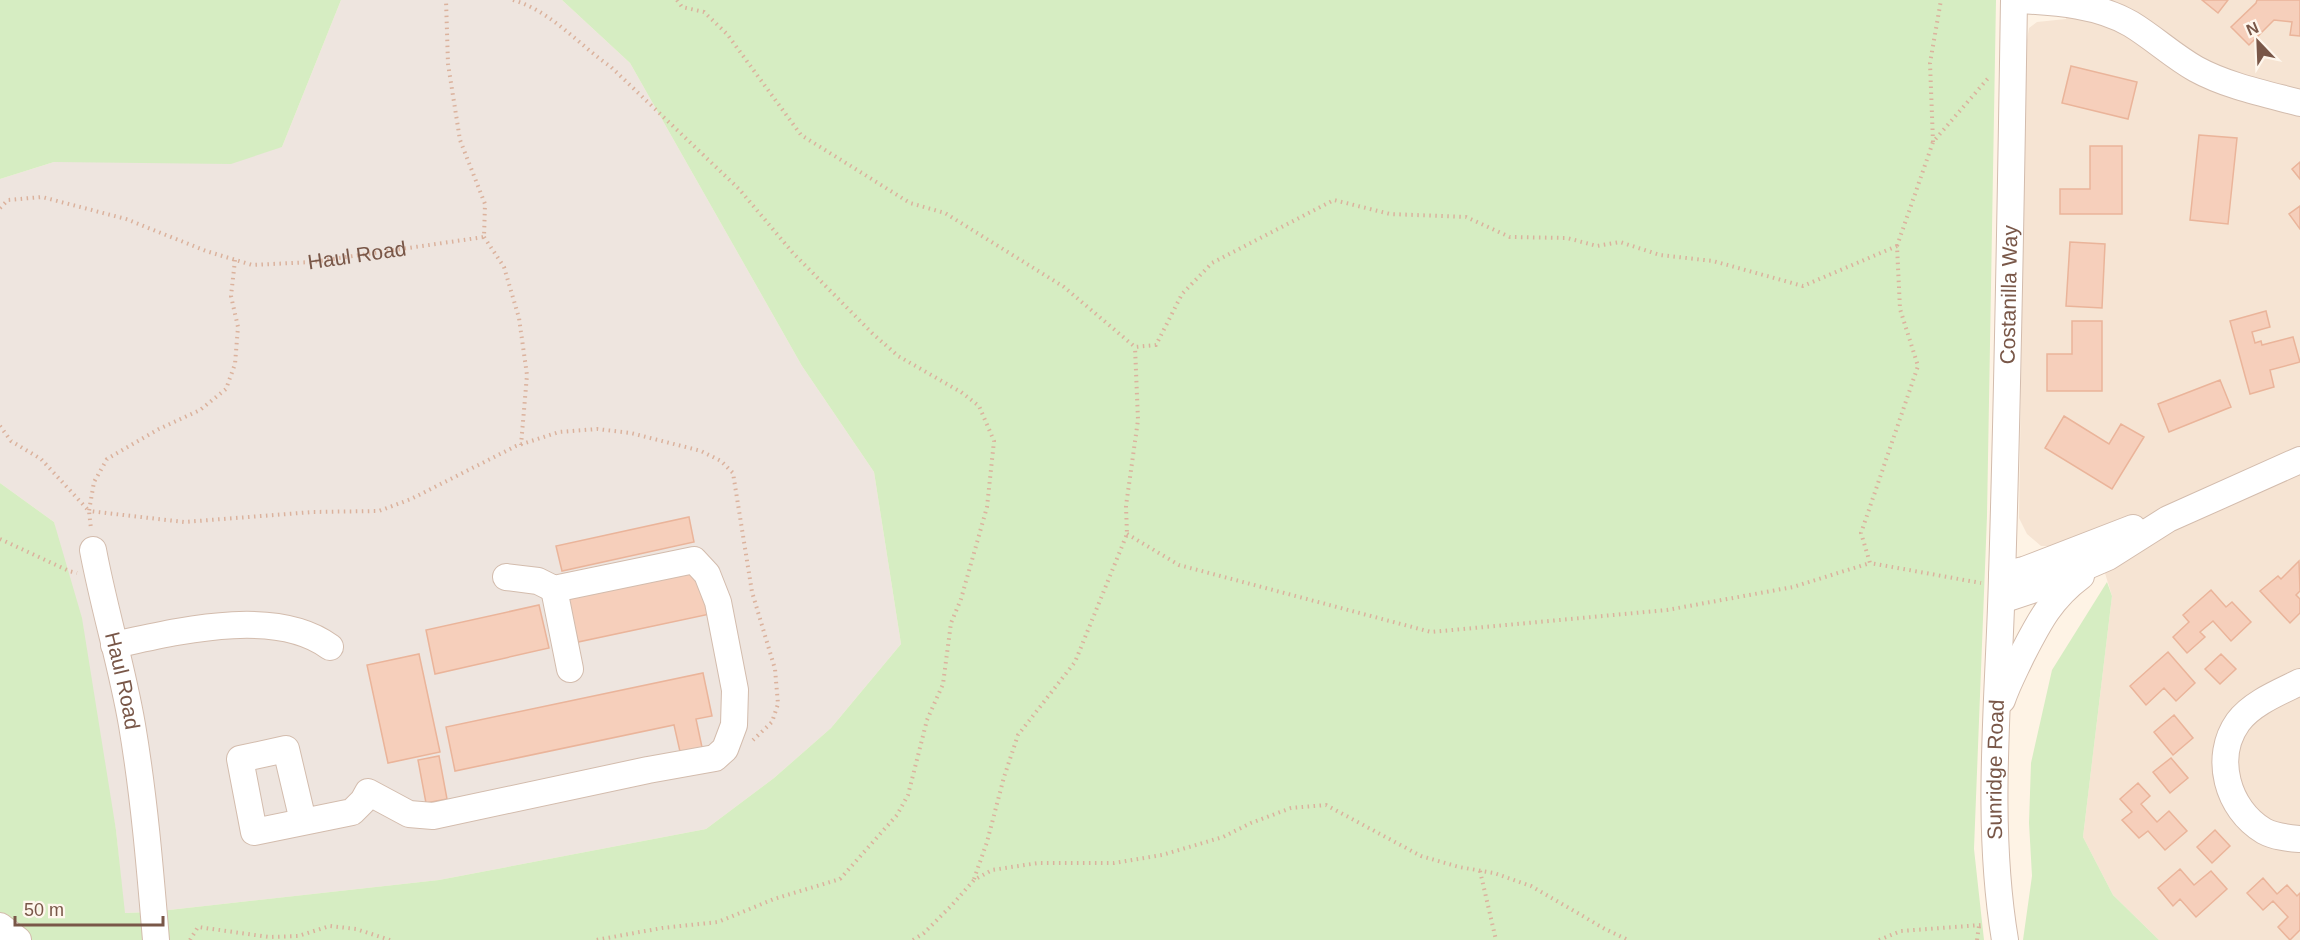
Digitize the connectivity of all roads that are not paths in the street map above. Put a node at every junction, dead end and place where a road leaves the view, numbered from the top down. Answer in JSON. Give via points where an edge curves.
{"nodes":[{"id":1,"x":2014,"y":0,"type":"edge"},
{"id":2,"x":2020,"y":0,"type":"edge"},
{"id":3,"x":2300,"y":103,"type":"edge"},
{"id":4,"x":2300,"y":460,"type":"edge"},
{"id":5,"x":2168,"y":519,"type":"junction"},
{"id":6,"x":93,"y":550,"type":"road end"},
{"id":7,"x":2108,"y":556,"type":"junction"},
{"id":8,"x":506,"y":577,"type":"dead end"},
{"id":9,"x":2002,"y":587,"type":"junction"},
{"id":10,"x":554,"y":589,"type":"junction"},
{"id":11,"x":114,"y":645,"type":"junction"},
{"id":12,"x":330,"y":647,"type":"dead end"},
{"id":13,"x":570,"y":669,"type":"dead end"},
{"id":14,"x":2300,"y":682,"type":"edge"},
{"id":15,"x":1995,"y":723,"type":"junction"},
{"id":16,"x":303,"y":821,"type":"dead end"},
{"id":17,"x":2300,"y":839,"type":"edge"},
{"id":18,"x":0,"y":926,"type":"edge"},
{"id":19,"x":1995,"y":929,"type":"edge"},
{"id":20,"x":18,"y":940,"type":"edge"},
{"id":21,"x":156,"y":940,"type":"edge"}],
"edges":[{"from":1,"to":9,"type":"street","name":"Costanilla Way"},
{"from":2,"to":3,"type":"street","via":[[2098,10],[2129,23],[2195,68]]},
{"from":4,"to":5,"type":"street"},
{"from":5,"to":7,"type":"street"},
{"from":5,"to":9,"type":"street","via":[[2130,529],[2024,570]]},
{"from":6,"to":11,"type":"street","name":"Haul Road"},
{"from":7,"to":9,"type":"street","via":[[2032,590]]},
{"from":7,"to":15,"type":"street","via":[[2048,606],[2008,684]]},
{"from":8,"to":10,"type":"street","via":[[538,581]]},
{"from":9,"to":15,"type":"street","name":"Sunridge Road"},
{"from":10,"to":13,"type":"street"},
{"from":10,"to":16,"type":"street","via":[[694,560],[707,574],[718,602],[735,690],[734,725],[725,749],[715,758],[433,816],[409,814],[368,792],[352,812]]},
{"from":11,"to":12,"type":"street","via":[[199,627],[252,625],[320,639]]},
{"from":11,"to":21,"type":"street","name":"Haul Road","via":[[141,786]]},
{"from":14,"to":17,"type":"street","via":[[2253,708],[2238,721],[2229,738],[2224,765],[2234,800],[2251,822],[2281,837]]},
{"from":15,"to":19,"type":"street","name":"Sunridge Road"},
{"from":18,"to":20,"type":"street"}]}
